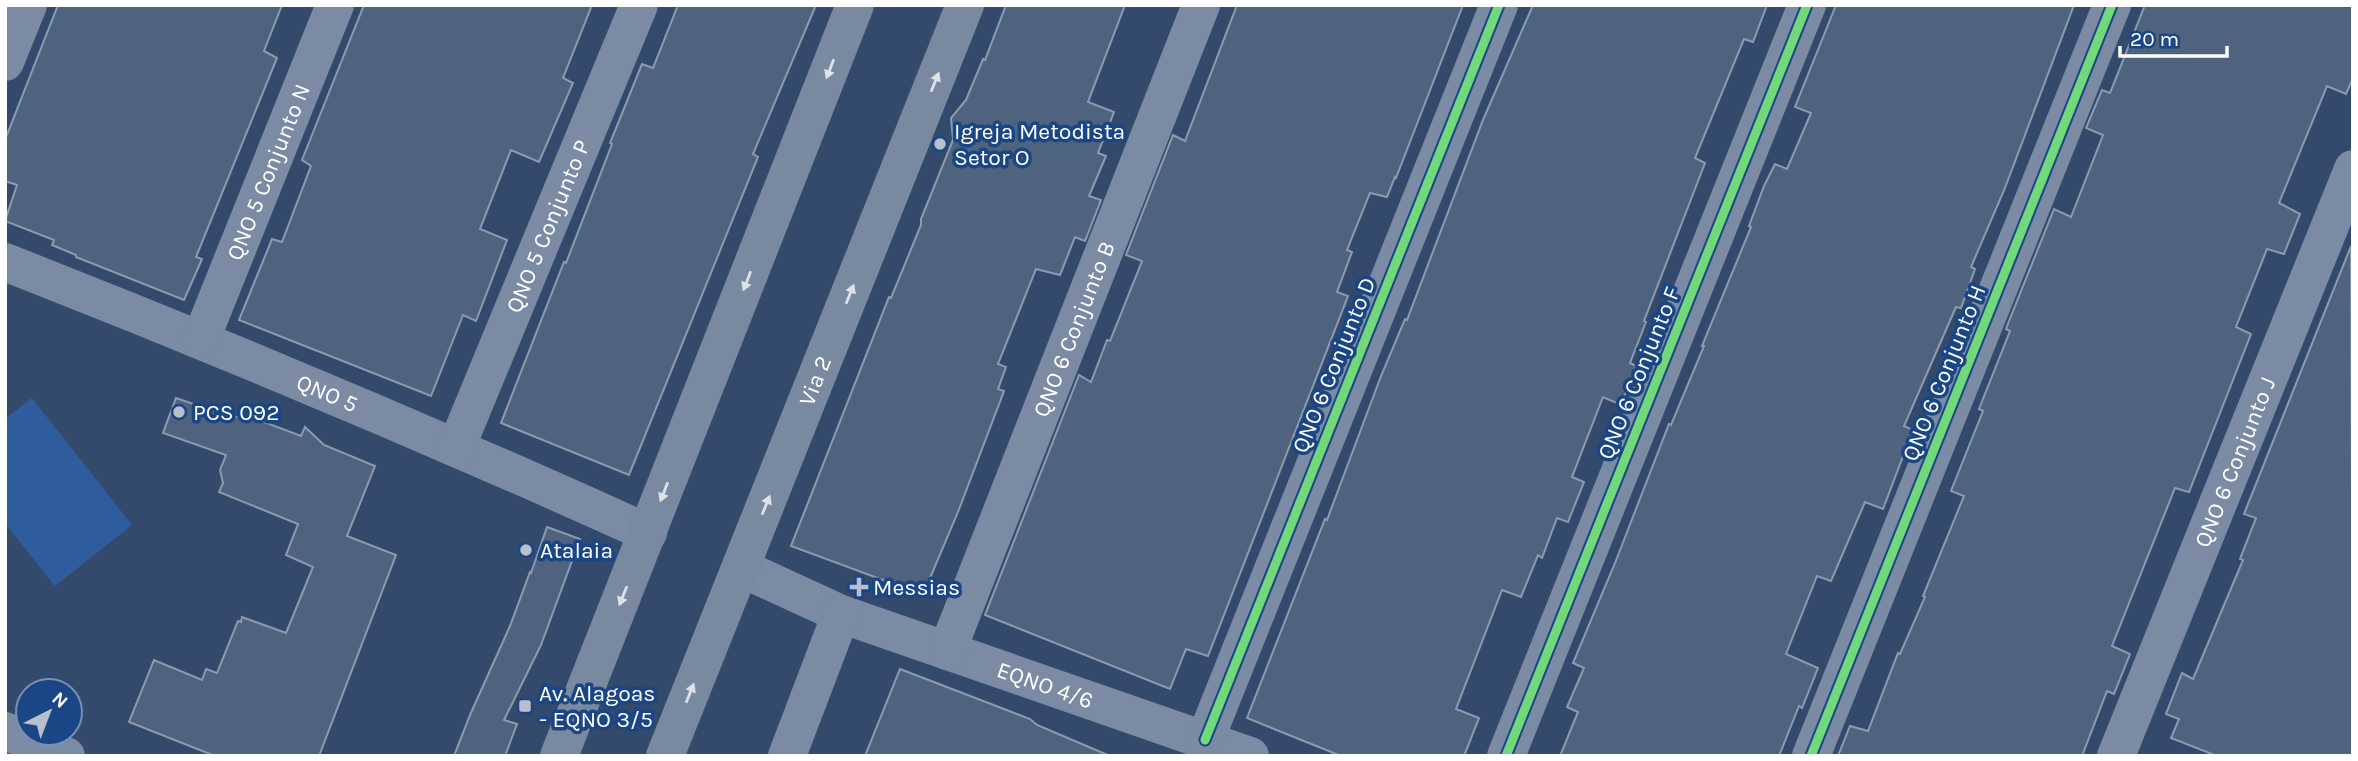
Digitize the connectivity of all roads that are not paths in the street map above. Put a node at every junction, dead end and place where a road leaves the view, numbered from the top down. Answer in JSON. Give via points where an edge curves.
{"nodes":[{"id":1,"x":28,"y":5,"type":"edge"},
{"id":2,"x":334,"y":5,"type":"edge"},
{"id":3,"x":639,"y":5,"type":"edge"},
{"id":4,"x":855,"y":5,"type":"edge"},
{"id":5,"x":965,"y":5,"type":"edge"},
{"id":6,"x":1201,"y":5,"type":"edge"},
{"id":7,"x":1499,"y":5,"type":"edge"},
{"id":8,"x":1807,"y":5,"type":"edge"},
{"id":9,"x":2112,"y":5,"type":"edge"},
{"id":10,"x":5,"y":62,"type":"edge"},
{"id":11,"x":2353,"y":169,"type":"edge"},
{"id":12,"x":5,"y":262,"type":"edge"},
{"id":13,"x":201,"y":339,"type":"junction"},
{"id":14,"x":456,"y":448,"type":"junction"},
{"id":15,"x":648,"y":533,"type":"junction"},
{"id":16,"x":741,"y":568,"type":"junction"},
{"id":17,"x":841,"y":614,"type":"junction"},
{"id":18,"x":947,"y":651,"type":"junction"},
{"id":19,"x":5,"y":732,"type":"edge"},
{"id":20,"x":1205,"y":740,"type":"junction"},
{"id":21,"x":48,"y":752,"type":"edge"},
{"id":22,"x":559,"y":756,"type":"edge"},
{"id":23,"x":664,"y":756,"type":"edge"},
{"id":24,"x":787,"y":756,"type":"edge"},
{"id":25,"x":1250,"y":756,"type":"edge"},
{"id":26,"x":1506,"y":756,"type":"edge"},
{"id":27,"x":1811,"y":756,"type":"edge"},
{"id":28,"x":2116,"y":756,"type":"edge"}],
"edges":[{"from":1,"to":10,"type":"street"},
{"from":2,"to":13,"type":"street","name":"QNO 5 Conjunto N"},
{"from":3,"to":14,"type":"street","name":"QNO 5 Conjunto P"},
{"from":4,"to":15,"type":"main road","one_way":true},
{"from":16,"to":5,"type":"main road","name":"Via 2","one_way":true},
{"from":6,"to":18,"type":"street","name":"QNO 6 Conjunto B"},
{"from":7,"to":20,"type":"street","name":"QNO 6 Conjunto D"},
{"from":8,"to":26,"type":"street","name":"QNO 6 Conjunto F"},
{"from":9,"to":27,"type":"street","name":"QNO 6 Conjunto H"},
{"from":11,"to":28,"type":"street","name":"QNO 6 Conjunto J"},
{"from":12,"to":13,"type":"street","name":"QNO 5"},
{"from":13,"to":14,"type":"street","name":"QNO 5"},
{"from":14,"to":15,"type":"street","name":"QNO 5"},
{"from":15,"to":22,"type":"main road","one_way":true},
{"from":16,"to":17,"type":"street","name":"EQNO 4/6"},
{"from":23,"to":16,"type":"main road","name":"Via 2","one_way":true},
{"from":17,"to":18,"type":"street","name":"EQNO 4/6"},
{"from":17,"to":24,"type":"street"},
{"from":18,"to":20,"type":"street","name":"EQNO 4/6"},
{"from":19,"to":21,"type":"street"},
{"from":20,"to":25,"type":"street","name":"EQNO 4/6"}]}
